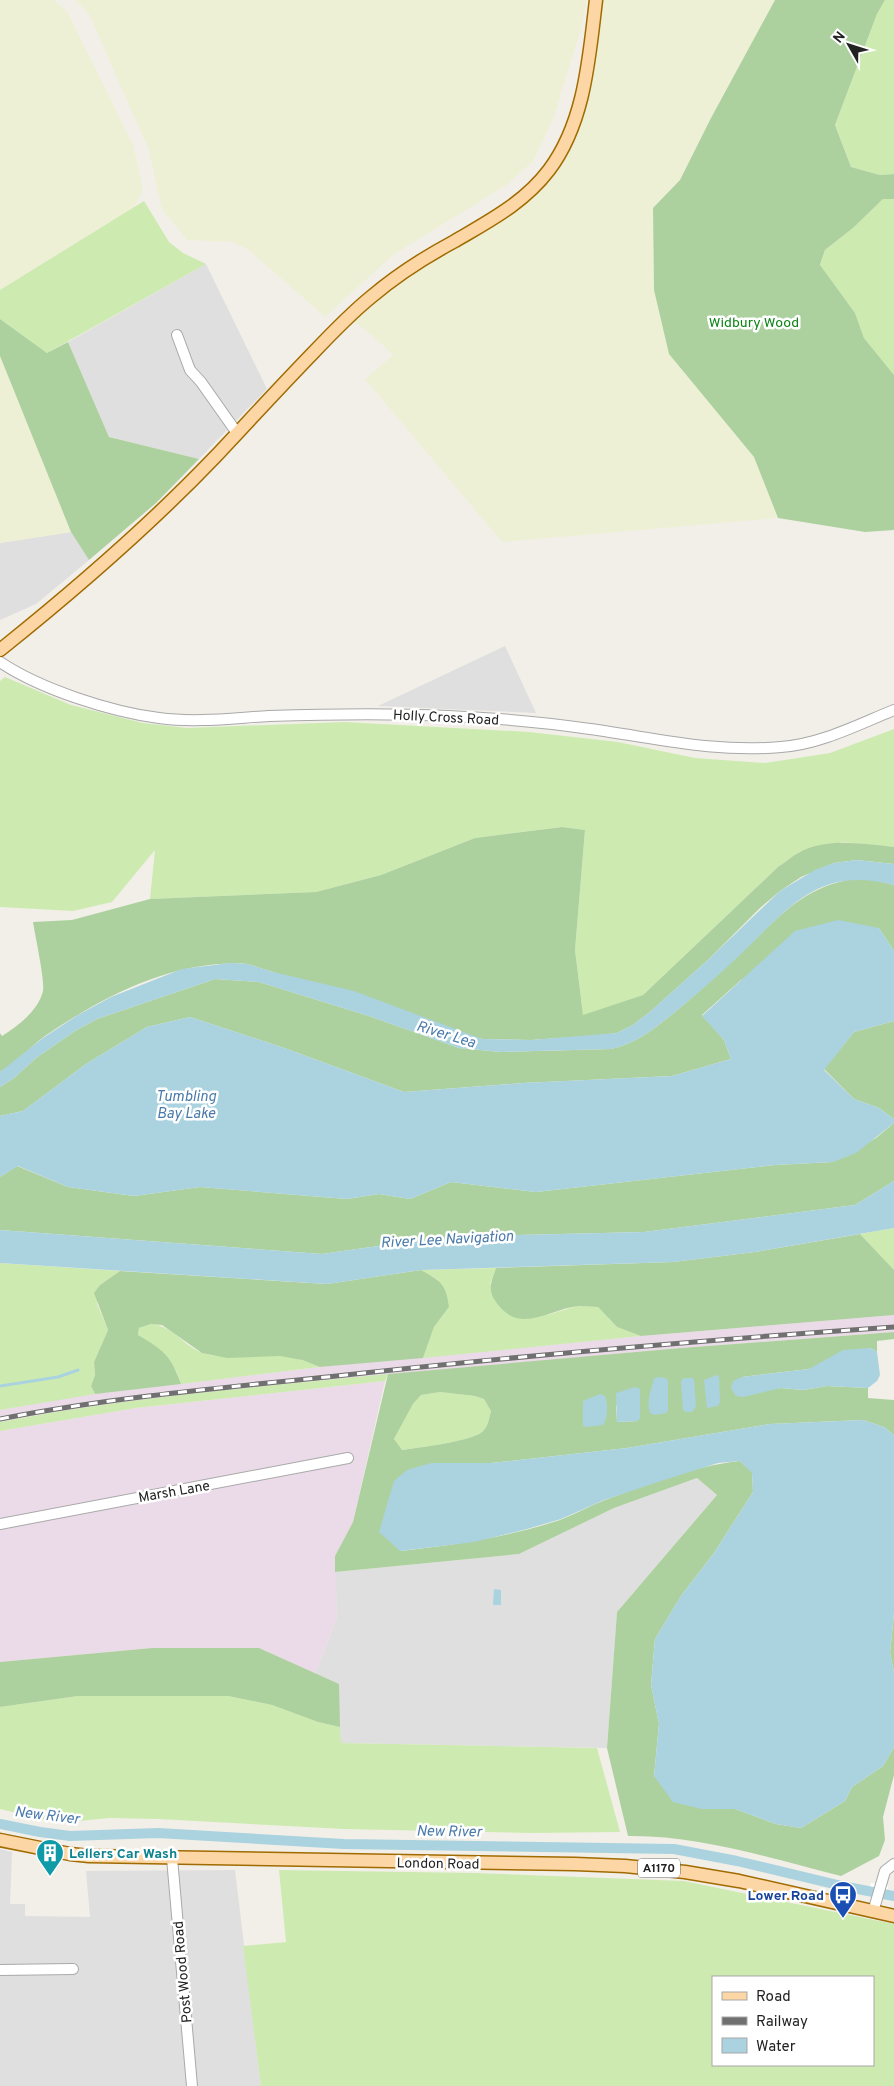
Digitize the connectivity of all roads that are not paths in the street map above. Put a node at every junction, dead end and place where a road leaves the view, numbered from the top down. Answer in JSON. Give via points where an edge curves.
{"nodes":[{"id":1,"x":596,"y":0,"type":"edge"},
{"id":2,"x":177,"y":335,"type":"dead end"},
{"id":3,"x":237,"y":434,"type":"junction"},
{"id":4,"x":0,"y":650,"type":"edge"},
{"id":5,"x":0,"y":662,"type":"edge"},
{"id":6,"x":894,"y":710,"type":"edge"},
{"id":7,"x":348,"y":1458,"type":"dead end"},
{"id":8,"x":0,"y":1524,"type":"edge"},
{"id":9,"x":0,"y":1840,"type":"edge"},
{"id":10,"x":172,"y":1858,"type":"junction"},
{"id":11,"x":894,"y":1864,"type":"edge"},
{"id":12,"x":874,"y":1912,"type":"junction"},
{"id":13,"x":894,"y":1916,"type":"edge"},
{"id":14,"x":73,"y":1969,"type":"dead end"},
{"id":15,"x":0,"y":1970,"type":"edge"},
{"id":16,"x":192,"y":2086,"type":"edge"}],
"edges":[{"from":1,"to":3,"type":"main road","via":[[590,54],[575,120],[563,149],[548,171],[513,206],[421,260],[371,296]]},
{"from":2,"to":3,"type":"street","via":[[190,370]]},
{"from":3,"to":4,"type":"main road","via":[[95,571]]},
{"from":5,"to":6,"type":"street","name":"Holly Cross Road","via":[[32,679],[101,704],[159,718],[196,720],[324,714],[447,716],[519,721],[702,747],[742,749],[784,747],[819,740]]},
{"from":7,"to":8,"type":"street","name":"Marsh Lane"},
{"from":9,"to":10,"type":"main road","name":"London Road","number":"A1170","via":[[70,1854]]},
{"from":10,"to":12,"type":"main road","name":"London Road","number":"A1170","via":[[625,1866],[739,1881]]},
{"from":10,"to":16,"type":"street","name":"Post Wood Road"},
{"from":11,"to":12,"type":"street","via":[[885,1871]]},
{"from":12,"to":13,"type":"main road","number":"A1170"},
{"from":14,"to":15,"type":"street"}]}
